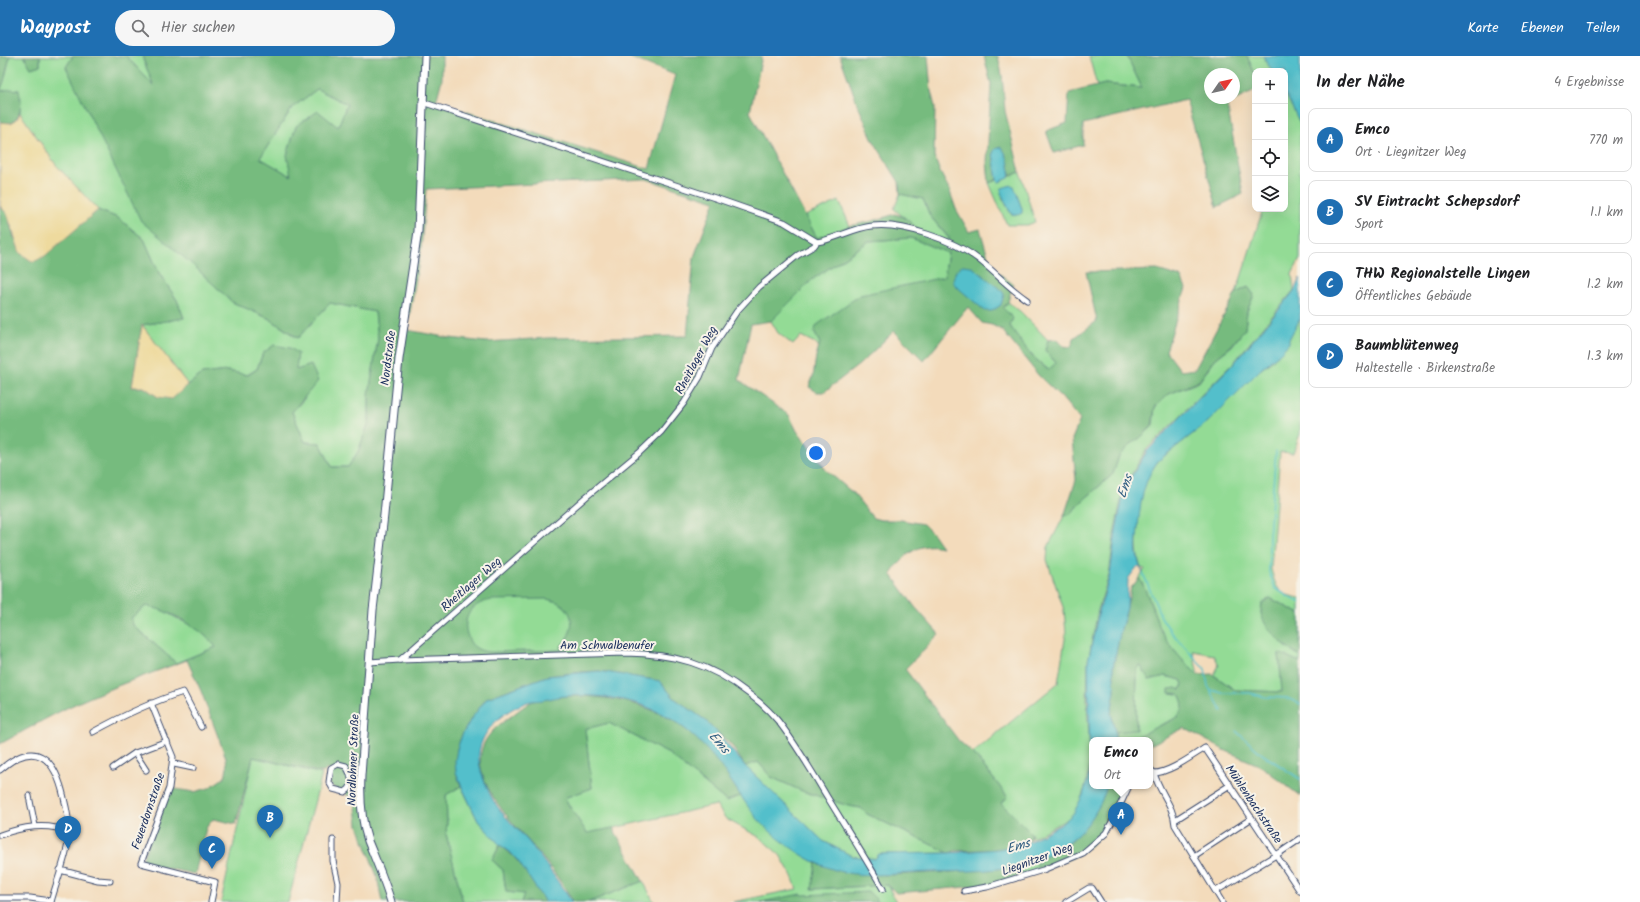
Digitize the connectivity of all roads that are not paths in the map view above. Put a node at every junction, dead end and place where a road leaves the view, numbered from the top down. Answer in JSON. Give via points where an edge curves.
{"nodes":[{"id":1,"x":425,"y":56,"type":"edge"},
{"id":2,"x":422,"y":102,"type":"junction"},
{"id":3,"x":817,"y":242,"type":"junction"},
{"id":4,"x":1027,"y":300,"type":"dead end"},
{"id":5,"x":400,"y":660,"type":"junction"},
{"id":6,"x":369,"y":662,"type":"junction"},
{"id":7,"x":368,"y":686,"type":"joint"},
{"id":8,"x":151,"y":702,"type":"junction"},
{"id":9,"x":201,"y":727,"type":"dead end"},
{"id":10,"x":93,"y":732,"type":"dead end"},
{"id":11,"x":167,"y":741,"type":"junction"},
{"id":12,"x":136,"y":753,"type":"junction"},
{"id":13,"x":174,"y":764,"type":"junction"},
{"id":14,"x":113,"y":768,"type":"dead end"},
{"id":15,"x":193,"y":768,"type":"dead end"},
{"id":16,"x":0,"y":770,"type":"edge"},
{"id":17,"x":146,"y":770,"type":"dead end"},
{"id":18,"x":1153,"y":771,"type":"edge"},
{"id":19,"x":1153,"y":773,"type":"edge"},
{"id":20,"x":352,"y":783,"type":"junction"},
{"id":21,"x":1230,"y":785,"type":"junction"},
{"id":22,"x":360,"y":786,"type":"junction"},
{"id":23,"x":1128,"y":789,"type":"edge"},
{"id":24,"x":29,"y":796,"type":"dead end"},
{"id":25,"x":1252,"y":818,"type":"junction"},
{"id":26,"x":1175,"y":820,"type":"junction"},
{"id":27,"x":35,"y":826,"type":"junction"},
{"id":28,"x":69,"y":832,"type":"junction"},
{"id":29,"x":0,"y":835,"type":"edge"},
{"id":30,"x":1300,"y":839,"type":"edge"},
{"id":31,"x":333,"y":840,"type":"dead end"},
{"id":32,"x":1276,"y":854,"type":"junction"},
{"id":33,"x":1194,"y":856,"type":"junction"},
{"id":34,"x":60,"y":870,"type":"junction"},
{"id":35,"x":110,"y":881,"type":"dead end"},
{"id":36,"x":883,"y":889,"type":"dead end"},
{"id":37,"x":964,"y":890,"type":"dead end"},
{"id":38,"x":1216,"y":891,"type":"junction"},
{"id":39,"x":1300,"y":891,"type":"edge"},
{"id":40,"x":0,"y":898,"type":"edge"},
{"id":41,"x":51,"y":901,"type":"edge"},
{"id":42,"x":211,"y":902,"type":"edge"},
{"id":43,"x":337,"y":902,"type":"edge"},
{"id":44,"x":391,"y":902,"type":"edge"},
{"id":45,"x":1066,"y":902,"type":"edge"},
{"id":46,"x":1101,"y":902,"type":"edge"},
{"id":47,"x":1222,"y":902,"type":"edge"}],
"edges":[{"from":1,"to":2,"type":"street","name":"Nordstraße"},
{"from":2,"to":3,"type":"street","via":[[770,217]]},
{"from":2,"to":6,"type":"street","name":"Nordstraße","via":[[418,231],[399,359]]},
{"from":3,"to":4,"type":"street","name":"Rheitlager Weg","via":[[871,226],[894,226],[915,231],[966,251]]},
{"from":3,"to":5,"type":"street","name":"Rheitlager Weg","via":[[759,287],[737,311],[712,348],[700,377],[684,403],[661,432]]},
{"from":5,"to":6,"type":"street","name":"Am Schwalbenufer"},
{"from":5,"to":36,"type":"street","name":"Am Schwalbenufer","via":[[630,653],[690,661],[717,672],[768,710],[777,720],[826,794]]},
{"from":6,"to":7,"type":"street","name":"Nordstraße"},
{"from":7,"to":22,"type":"street","name":"Nordlohner Straße"},
{"from":8,"to":9,"type":"street","via":[[183,692]]},
{"from":8,"to":10,"type":"street"},
{"from":8,"to":11,"type":"street","name":"Feuerdornstraße"},
{"from":11,"to":12,"type":"street"},
{"from":11,"to":13,"type":"street","name":"Feuerdornstraße"},
{"from":12,"to":14,"type":"street"},
{"from":12,"to":17,"type":"street"},
{"from":13,"to":15,"type":"street","name":"Feuerdornstraße"},
{"from":13,"to":42,"type":"street","name":"Feuerdornstraße","via":[[169,788],[141,863],[215,882]]},
{"from":16,"to":28,"type":"street","via":[[14,758],[22,755],[44,758],[51,765],[61,785]]},
{"from":18,"to":21,"type":"street","name":"Mühlenbachstraße","via":[[1159,773],[1167,770],[1205,748]]},
{"from":19,"to":26,"type":"street","via":[[1174,813]]},
{"from":20,"to":20,"type":"street","via":[[346,766],[338,764],[331,768],[328,782],[333,789],[345,792]]},
{"from":20,"to":22,"type":"street"},
{"from":21,"to":25,"type":"street","name":"Mühlenbachstraße"},
{"from":21,"to":26,"type":"street"},
{"from":22,"to":44,"type":"street","name":"Nordlohner Straße","via":[[362,814],[367,834]]},
{"from":23,"to":37,"type":"street","name":"Liegnitzer Weg","via":[[1106,832],[1082,853],[1043,870],[988,887]]},
{"from":24,"to":27,"type":"street"},
{"from":25,"to":32,"type":"street","name":"Mühlenbachstraße"},
{"from":25,"to":33,"type":"street"},
{"from":26,"to":33,"type":"street","via":[[1175,825]]},
{"from":27,"to":28,"type":"street","via":[[51,826]]},
{"from":27,"to":29,"type":"street"},
{"from":28,"to":34,"type":"street"},
{"from":30,"to":32,"type":"street"},
{"from":31,"to":43,"type":"street","via":[[333,861],[338,883]]},
{"from":32,"to":38,"type":"street"},
{"from":32,"to":39,"type":"street","name":"Mühlenbachstraße"},
{"from":33,"to":38,"type":"street"},
{"from":34,"to":35,"type":"street"},
{"from":34,"to":41,"type":"street"},
{"from":38,"to":47,"type":"street"},
{"from":40,"to":41,"type":"street"},
{"from":45,"to":46,"type":"street","via":[[1092,888]]}]}
